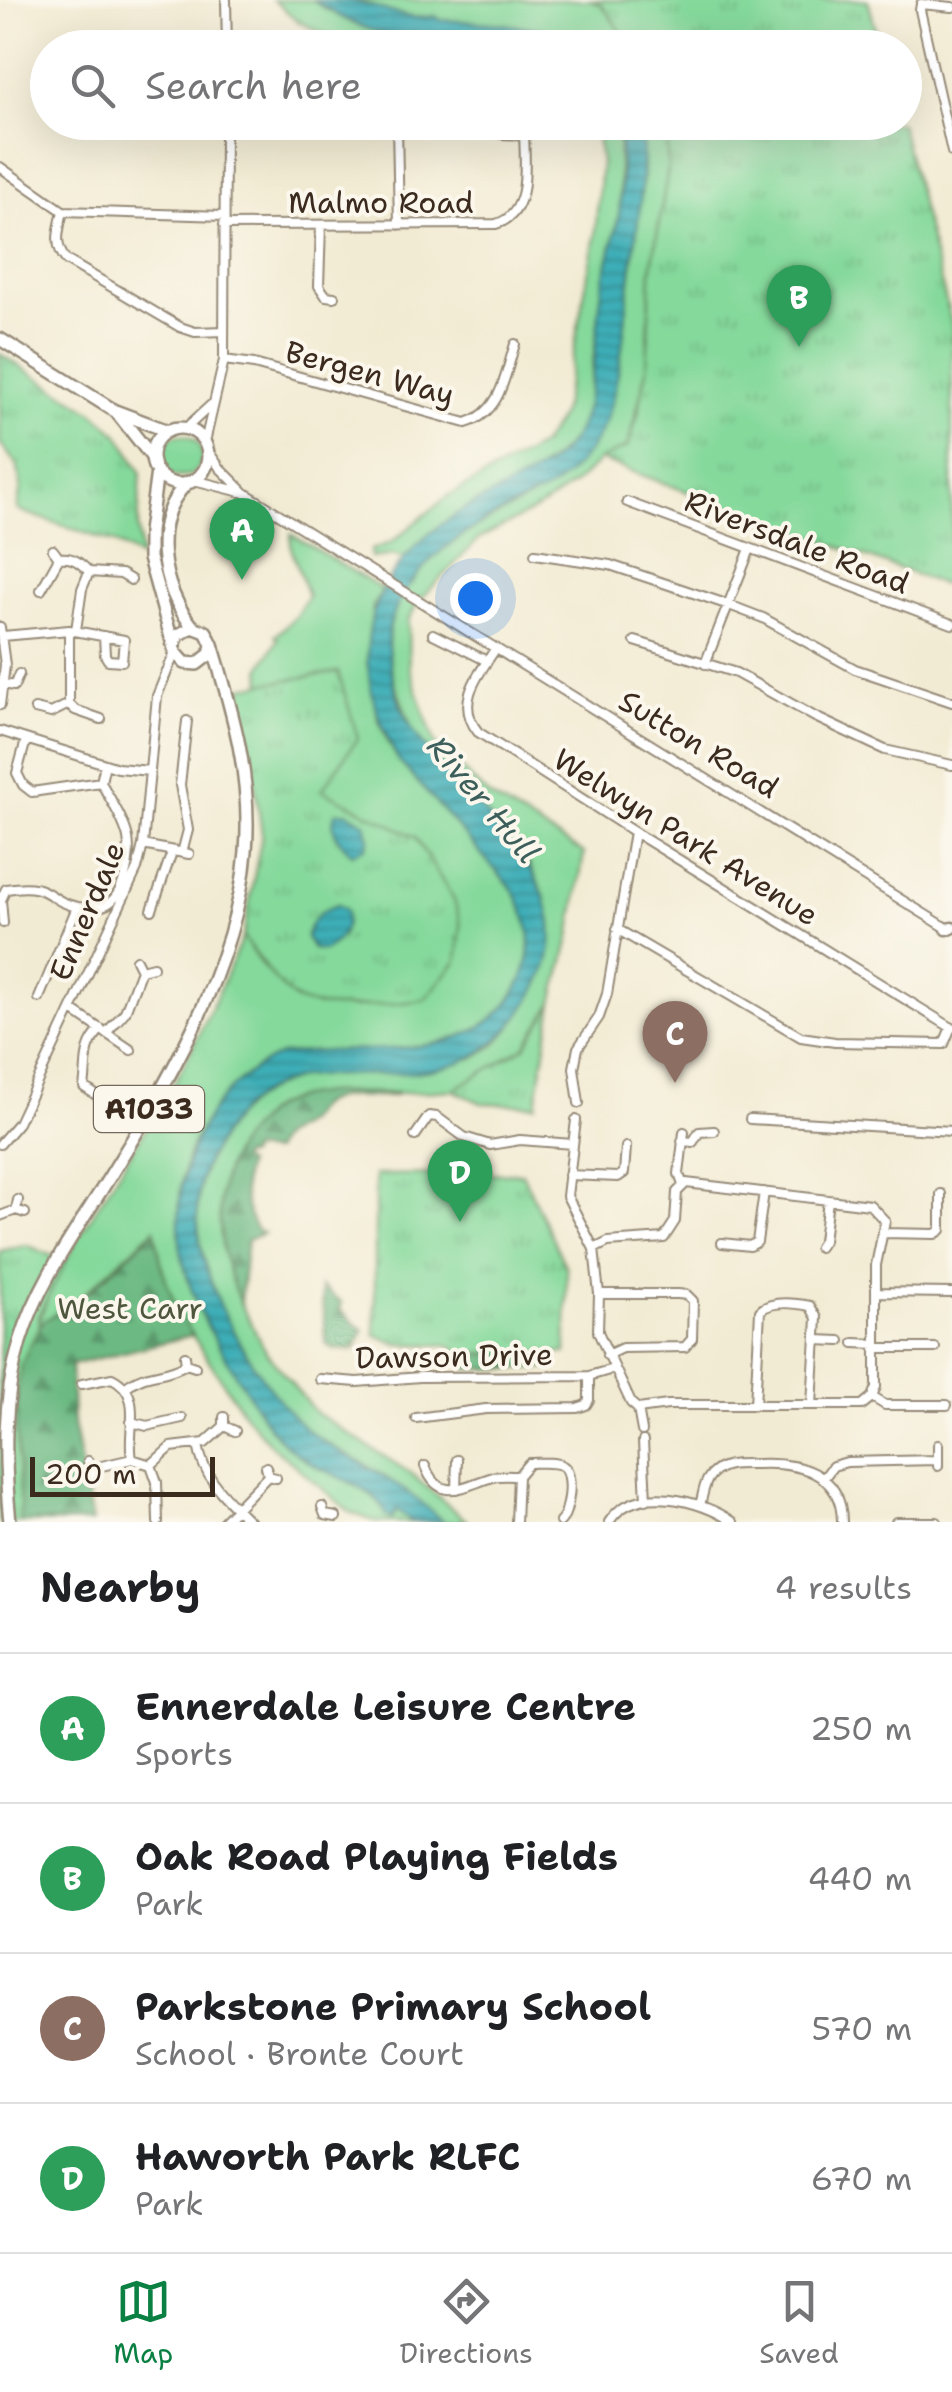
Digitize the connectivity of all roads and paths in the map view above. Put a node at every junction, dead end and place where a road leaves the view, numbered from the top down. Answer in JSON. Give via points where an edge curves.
{"nodes":[{"id":1,"x":226,"y":0,"type":"edge"},
{"id":2,"x":952,"y":7,"type":"edge"},
{"id":3,"x":226,"y":30,"type":"edge"},
{"id":4,"x":225,"y":140,"type":"edge"},
{"id":5,"x":397,"y":140,"type":"edge"},
{"id":6,"x":524,"y":140,"type":"edge"},
{"id":7,"x":952,"y":152,"type":"edge"},
{"id":8,"x":0,"y":167,"type":"edge"},
{"id":9,"x":63,"y":211,"type":"junction"},
{"id":10,"x":224,"y":220,"type":"junction"},
{"id":11,"x":322,"y":225,"type":"junction"},
{"id":12,"x":399,"y":225,"type":"junction"},
{"id":13,"x":334,"y":297,"type":"dead end"},
{"id":14,"x":224,"y":331,"type":"junction"},
{"id":15,"x":0,"y":340,"type":"edge"},
{"id":16,"x":515,"y":344,"type":"dead end"},
{"id":17,"x":224,"y":360,"type":"junction"},
{"id":18,"x":214,"y":402,"type":"junction"},
{"id":19,"x":115,"y":411,"type":"junction"},
{"id":20,"x":186,"y":428,"type":"junction"},
{"id":21,"x":168,"y":430,"type":"junction"},
{"id":22,"x":207,"y":447,"type":"junction"},
{"id":23,"x":152,"y":457,"type":"junction"},
{"id":24,"x":157,"y":472,"type":"junction"},
{"id":25,"x":191,"y":481,"type":"junction"},
{"id":26,"x":246,"y":493,"type":"junction"},
{"id":27,"x":627,"y":502,"type":"dead end"},
{"id":28,"x":750,"y":549,"type":"junction"},
{"id":29,"x":534,"y":554,"type":"dead end"},
{"id":30,"x":89,"y":572,"type":"junction"},
{"id":31,"x":131,"y":580,"type":"dead end"},
{"id":32,"x":40,"y":590,"type":"dead end"},
{"id":33,"x":729,"y":605,"type":"junction"},
{"id":34,"x":952,"y":624,"type":"edge"},
{"id":35,"x":194,"y":627,"type":"junction"},
{"id":36,"x":72,"y":630,"type":"junction"},
{"id":37,"x":1,"y":632,"type":"edge"},
{"id":38,"x":433,"y":634,"type":"dead end"},
{"id":39,"x":104,"y":636,"type":"dead end"},
{"id":40,"x":636,"y":641,"type":"dead end"},
{"id":41,"x":212,"y":644,"type":"junction"},
{"id":42,"x":496,"y":648,"type":"junction"},
{"id":43,"x":174,"y":649,"type":"junction"},
{"id":44,"x":487,"y":661,"type":"junction"},
{"id":45,"x":194,"y":664,"type":"junction"},
{"id":46,"x":706,"y":664,"type":"junction"},
{"id":47,"x":19,"y":674,"type":"dead end"},
{"id":48,"x":164,"y":679,"type":"junction"},
{"id":49,"x":224,"y":683,"type":"junction"},
{"id":50,"x":4,"y":684,"type":"junction"},
{"id":51,"x":952,"y":702,"type":"edge"},
{"id":52,"x":69,"y":704,"type":"junction"},
{"id":53,"x":0,"y":705,"type":"edge"},
{"id":54,"x":35,"y":708,"type":"dead end"},
{"id":55,"x":101,"y":718,"type":"dead end"},
{"id":56,"x":187,"y":720,"type":"dead end"},
{"id":57,"x":0,"y":732,"type":"edge"},
{"id":58,"x":26,"y":740,"type":"junction"},
{"id":59,"x":105,"y":764,"type":"junction"},
{"id":60,"x":952,"y":765,"type":"edge"},
{"id":61,"x":150,"y":770,"type":"junction"},
{"id":62,"x":101,"y":782,"type":"junction"},
{"id":63,"x":634,"y":832,"type":"junction"},
{"id":64,"x":144,"y":845,"type":"junction"},
{"id":65,"x":181,"y":853,"type":"junction"},
{"id":66,"x":150,"y":905,"type":"dead end"},
{"id":67,"x":77,"y":907,"type":"junction"},
{"id":68,"x":2,"y":923,"type":"dead end"},
{"id":69,"x":617,"y":929,"type":"junction"},
{"id":70,"x":950,"y":930,"type":"edge"},
{"id":71,"x":136,"y":960,"type":"dead end"},
{"id":72,"x":153,"y":967,"type":"dead end"},
{"id":73,"x":141,"y":970,"type":"junction"},
{"id":74,"x":39,"y":998,"type":"dead end"},
{"id":75,"x":72,"y":1010,"type":"junction"},
{"id":76,"x":951,"y":1027,"type":"edge"},
{"id":77,"x":104,"y":1030,"type":"junction"},
{"id":78,"x":948,"y":1044,"type":"edge"},
{"id":79,"x":131,"y":1050,"type":"dead end"},
{"id":80,"x":84,"y":1087,"type":"junction"},
{"id":81,"x":76,"y":1094,"type":"dead end"},
{"id":82,"x":567,"y":1097,"type":"dead end"},
{"id":83,"x":102,"y":1100,"type":"dead end"},
{"id":84,"x":750,"y":1119,"type":"dead end"},
{"id":85,"x":576,"y":1120,"type":"dead end"},
{"id":86,"x":785,"y":1121,"type":"junction"},
{"id":87,"x":714,"y":1131,"type":"dead end"},
{"id":88,"x":952,"y":1131,"type":"edge"},
{"id":89,"x":784,"y":1132,"type":"dead end"},
{"id":90,"x":413,"y":1139,"type":"dead end"},
{"id":91,"x":0,"y":1144,"type":"edge"},
{"id":92,"x":573,"y":1144,"type":"junction"},
{"id":93,"x":626,"y":1146,"type":"dead end"},
{"id":94,"x":569,"y":1175,"type":"junction"},
{"id":95,"x":682,"y":1185,"type":"junction"},
{"id":96,"x":764,"y":1192,"type":"junction"},
{"id":97,"x":942,"y":1194,"type":"dead end"},
{"id":98,"x":828,"y":1200,"type":"junction"},
{"id":99,"x":20,"y":1208,"type":"dead end"},
{"id":100,"x":0,"y":1216,"type":"edge"},
{"id":101,"x":884,"y":1233,"type":"junction"},
{"id":102,"x":727,"y":1246,"type":"dead end"},
{"id":103,"x":819,"y":1247,"type":"dead end"},
{"id":104,"x":594,"y":1249,"type":"junction"},
{"id":105,"x":876,"y":1292,"type":"junction"},
{"id":106,"x":952,"y":1292,"type":"edge"},
{"id":107,"x":599,"y":1294,"type":"junction"},
{"id":108,"x":816,"y":1340,"type":"junction"},
{"id":109,"x":840,"y":1341,"type":"dead end"},
{"id":110,"x":854,"y":1344,"type":"dead end"},
{"id":111,"x":876,"y":1346,"type":"junction"},
{"id":112,"x":935,"y":1349,"type":"dead end"},
{"id":113,"x":608,"y":1356,"type":"junction"},
{"id":114,"x":188,"y":1362,"type":"dead end"},
{"id":115,"x":614,"y":1368,"type":"junction"},
{"id":116,"x":589,"y":1376,"type":"junction"},
{"id":117,"x":320,"y":1379,"type":"dead end"},
{"id":118,"x":79,"y":1385,"type":"dead end"},
{"id":119,"x":126,"y":1387,"type":"junction"},
{"id":120,"x":872,"y":1397,"type":"junction"},
{"id":121,"x":755,"y":1405,"type":"junction"},
{"id":122,"x":812,"y":1405,"type":"junction"},
{"id":123,"x":947,"y":1406,"type":"dead end"},
{"id":124,"x":638,"y":1409,"type":"junction"},
{"id":125,"x":414,"y":1418,"type":"dead end"},
{"id":126,"x":131,"y":1422,"type":"junction"},
{"id":127,"x":235,"y":1430,"type":"dead end"},
{"id":128,"x":177,"y":1438,"type":"junction"},
{"id":129,"x":198,"y":1445,"type":"junction"},
{"id":130,"x":938,"y":1445,"type":"dead end"},
{"id":131,"x":132,"y":1459,"type":"junction"},
{"id":132,"x":457,"y":1460,"type":"dead end"},
{"id":133,"x":151,"y":1465,"type":"junction"},
{"id":134,"x":425,"y":1466,"type":"dead end"},
{"id":135,"x":91,"y":1469,"type":"dead end"},
{"id":136,"x":270,"y":1474,"type":"dead end"},
{"id":137,"x":518,"y":1476,"type":"junction"},
{"id":138,"x":822,"y":1479,"type":"junction"},
{"id":139,"x":456,"y":1489,"type":"junction"},
{"id":140,"x":646,"y":1500,"type":"junction"},
{"id":141,"x":700,"y":1505,"type":"junction"},
{"id":142,"x":237,"y":1510,"type":"junction"},
{"id":143,"x":322,"y":1515,"type":"edge"},
{"id":144,"x":336,"y":1517,"type":"dead end"},
{"id":145,"x":722,"y":1519,"type":"edge"},
{"id":146,"x":938,"y":1520,"type":"edge"},
{"id":147,"x":10,"y":1522,"type":"edge"},
{"id":148,"x":158,"y":1522,"type":"edge"},
{"id":149,"x":223,"y":1522,"type":"edge"},
{"id":150,"x":250,"y":1522,"type":"edge"},
{"id":151,"x":516,"y":1522,"type":"edge"},
{"id":152,"x":560,"y":1522,"type":"edge"},
{"id":153,"x":609,"y":1522,"type":"edge"},
{"id":154,"x":733,"y":1522,"type":"edge"},
{"id":155,"x":842,"y":1522,"type":"edge"},
{"id":156,"x":896,"y":1522,"type":"edge"}],
"edges":[{"from":1,"to":3,"type":"street"},
{"from":2,"to":7,"type":"street","via":[[922,4],[920,10]]},
{"from":4,"to":10,"type":"street"},
{"from":5,"to":12,"type":"street"},
{"from":6,"to":12,"type":"street","name":"Malmo Road","via":[[520,206],[510,220]]},
{"from":8,"to":9,"type":"street"},
{"from":9,"to":10,"type":"street","name":"Malmo Road"},
{"from":9,"to":14,"type":"street","via":[[57,240],[66,260],[180,327]]},
{"from":10,"to":11,"type":"street","name":"Malmo Road"},
{"from":10,"to":14,"type":"street"},
{"from":11,"to":12,"type":"street","name":"Malmo Road"},
{"from":11,"to":13,"type":"street","via":[[319,286]]},
{"from":14,"to":17,"type":"street"},
{"from":15,"to":19,"type":"highway"},
{"from":16,"to":17,"type":"street","name":"Bergen Way","via":[[493,410],[466,423]]},
{"from":17,"to":18,"type":"street"},
{"from":18,"to":20,"type":"street"},
{"from":18,"to":22,"type":"street"},
{"from":19,"to":21,"type":"highway"},
{"from":19,"to":23,"type":"highway"},
{"from":20,"to":21,"type":"highway"},
{"from":20,"to":22,"type":"highway"},
{"from":21,"to":23,"type":"highway"},
{"from":22,"to":25,"type":"highway","via":[[206,468]]},
{"from":22,"to":26,"type":"street"},
{"from":23,"to":24,"type":"highway"},
{"from":24,"to":25,"type":"highway","via":[[171,482]]},
{"from":24,"to":43,"type":"highway","via":[[148,545]]},
{"from":25,"to":26,"type":"street"},
{"from":25,"to":35,"type":"highway","via":[[169,510],[163,550],[171,588]]},
{"from":26,"to":42,"type":"street","name":"Sutton Road"},
{"from":27,"to":28,"type":"street","name":"Riversdale Road"},
{"from":28,"to":33,"type":"street"},
{"from":28,"to":34,"type":"street","name":"Riversdale Road"},
{"from":29,"to":33,"type":"street","via":[[610,565]]},
{"from":30,"to":31,"type":"street"},
{"from":30,"to":32,"type":"street","via":[[56,554]]},
{"from":30,"to":36,"type":"street"},
{"from":33,"to":46,"type":"street"},
{"from":33,"to":51,"type":"street","via":[[855,669]]},
{"from":35,"to":41,"type":"highway"},
{"from":35,"to":43,"type":"highway","via":[[182,630]]},
{"from":36,"to":37,"type":"street"},
{"from":36,"to":39,"type":"street"},
{"from":36,"to":52,"type":"street"},
{"from":37,"to":50,"type":"street"},
{"from":38,"to":44,"type":"street"},
{"from":40,"to":46,"type":"street"},
{"from":41,"to":45,"type":"highway","via":[[207,659]]},
{"from":41,"to":49,"type":"highway","number":"A1033"},
{"from":42,"to":44,"type":"street","name":"Welwyn Park Avenue"},
{"from":42,"to":70,"type":"street","name":"Sutton Road"},
{"from":43,"to":45,"type":"highway"},
{"from":43,"to":48,"type":"street","name":"Ennerdale"},
{"from":44,"to":63,"type":"street","name":"Welwyn Park Avenue","via":[[466,704],[478,732]]},
{"from":45,"to":48,"type":"street"},
{"from":45,"to":49,"type":"highway"},
{"from":46,"to":60,"type":"street","via":[[754,681],[885,750]]},
{"from":47,"to":50,"type":"street","via":[[14,686]]},
{"from":48,"to":61,"type":"street","name":"Ennerdale"},
{"from":49,"to":147,"type":"highway","number":"A1033","via":[[247,794],[234,922],[172,1066],[27,1320],[6,1411]]},
{"from":50,"to":53,"type":"street"},
{"from":52,"to":54,"type":"street","via":[[51,713]]},
{"from":52,"to":55,"type":"street"},
{"from":56,"to":65,"type":"street","via":[[180,786],[188,830]]},
{"from":57,"to":58,"type":"street"},
{"from":58,"to":59,"type":"street"},
{"from":58,"to":62,"type":"street","via":[[17,772],[32,792]]},
{"from":59,"to":61,"type":"street"},
{"from":59,"to":62,"type":"street"},
{"from":61,"to":64,"type":"street","name":"Ennerdale"},
{"from":62,"to":67,"type":"street","via":[[125,827],[128,861],[110,902]]},
{"from":63,"to":69,"type":"street"},
{"from":63,"to":76,"type":"street","name":"Welwyn Park Avenue"},
{"from":64,"to":65,"type":"street"},
{"from":64,"to":75,"type":"street","name":"Ennerdale"},
{"from":65,"to":66,"type":"street"},
{"from":67,"to":68,"type":"street","via":[[41,888],[6,890]]},
{"from":67,"to":74,"type":"street"},
{"from":69,"to":78,"type":"street","via":[[801,1037]]},
{"from":69,"to":82,"type":"street","via":[[607,994],[578,1048],[579,1099]]},
{"from":71,"to":73,"type":"street"},
{"from":72,"to":73,"type":"street"},
{"from":73,"to":77,"type":"street","via":[[125,1012]]},
{"from":75,"to":77,"type":"street"},
{"from":75,"to":91,"type":"street","name":"Ennerdale","via":[[18,1123]]},
{"from":76,"to":78,"type":"street"},
{"from":77,"to":79,"type":"street"},
{"from":77,"to":80,"type":"street","via":[[85,1053]]},
{"from":80,"to":81,"type":"street"},
{"from":80,"to":83,"type":"street"},
{"from":84,"to":86,"type":"street"},
{"from":85,"to":92,"type":"street"},
{"from":86,"to":88,"type":"street"},
{"from":86,"to":89,"type":"street"},
{"from":87,"to":95,"type":"street","via":[[700,1132],[693,1142],[684,1136]]},
{"from":90,"to":92,"type":"street","via":[[429,1116],[461,1141]]},
{"from":92,"to":94,"type":"street"},
{"from":93,"to":94,"type":"street","via":[[624,1174]]},
{"from":94,"to":104,"type":"street","via":[[567,1196]]},
{"from":95,"to":96,"type":"street"},
{"from":95,"to":104,"type":"street","via":[[664,1238]]},
{"from":96,"to":98,"type":"street"},
{"from":96,"to":102,"type":"street","via":[[757,1242]]},
{"from":97,"to":101,"type":"street","via":[[943,1224],[936,1234]]},
{"from":98,"to":101,"type":"street","via":[[870,1205],[885,1222]]},
{"from":98,"to":103,"type":"street"},
{"from":99,"to":100,"type":"street"},
{"from":101,"to":105,"type":"street"},
{"from":104,"to":107,"type":"street"},
{"from":105,"to":106,"type":"street"},
{"from":105,"to":111,"type":"street"},
{"from":107,"to":113,"type":"street","via":[[598,1332]]},
{"from":107,"to":113,"type":"street","via":[[678,1294],[693,1302],[686,1347],[622,1348]]},
{"from":108,"to":109,"type":"street"},
{"from":108,"to":121,"type":"street","via":[[810,1306],[764,1306]]},
{"from":108,"to":122,"type":"street"},
{"from":110,"to":111,"type":"street"},
{"from":111,"to":112,"type":"street"},
{"from":111,"to":120,"type":"street"},
{"from":113,"to":115,"type":"street"},
{"from":114,"to":119,"type":"street","via":[[173,1372],[144,1374]]},
{"from":115,"to":116,"type":"street","name":"Dawson Drive"},
{"from":115,"to":124,"type":"street"},
{"from":116,"to":117,"type":"street","name":"Dawson Drive"},
{"from":116,"to":125,"type":"street","via":[[590,1400],[577,1408],[486,1405]]},
{"from":118,"to":119,"type":"street","via":[[112,1378]]},
{"from":119,"to":126,"type":"street"},
{"from":120,"to":122,"type":"street","via":[[862,1405]]},
{"from":120,"to":123,"type":"street","via":[[886,1405]]},
{"from":121,"to":122,"type":"street"},
{"from":121,"to":124,"type":"street"},
{"from":124,"to":140,"type":"street"},
{"from":126,"to":128,"type":"street","via":[[178,1420]]},
{"from":126,"to":131,"type":"street"},
{"from":127,"to":129,"type":"street","via":[[224,1422]]},
{"from":128,"to":129,"type":"street"},
{"from":128,"to":133,"type":"street"},
{"from":129,"to":142,"type":"street","via":[[206,1474]]},
{"from":130,"to":138,"type":"street","via":[[938,1463],[848,1462]]},
{"from":131,"to":133,"type":"street"},
{"from":131,"to":135,"type":"street"},
{"from":132,"to":139,"type":"street"},
{"from":133,"to":148,"type":"street"},
{"from":134,"to":139,"type":"street","via":[[431,1482]]},
{"from":136,"to":142,"type":"street"},
{"from":137,"to":139,"type":"street"},
{"from":137,"to":151,"type":"street"},
{"from":137,"to":152,"type":"street","via":[[528,1463],[566,1469],[567,1512]]},
{"from":138,"to":141,"type":"street","via":[[801,1466],[725,1465],[708,1479]]},
{"from":138,"to":155,"type":"street","via":[[838,1500]]},
{"from":140,"to":141,"type":"street"},
{"from":140,"to":153,"type":"street","via":[[616,1510]]},
{"from":141,"to":145,"type":"street"},
{"from":142,"to":149,"type":"street"},
{"from":142,"to":150,"type":"street"},
{"from":143,"to":144,"type":"street"},
{"from":145,"to":154,"type":"street"},
{"from":146,"to":156,"type":"street"}]}
